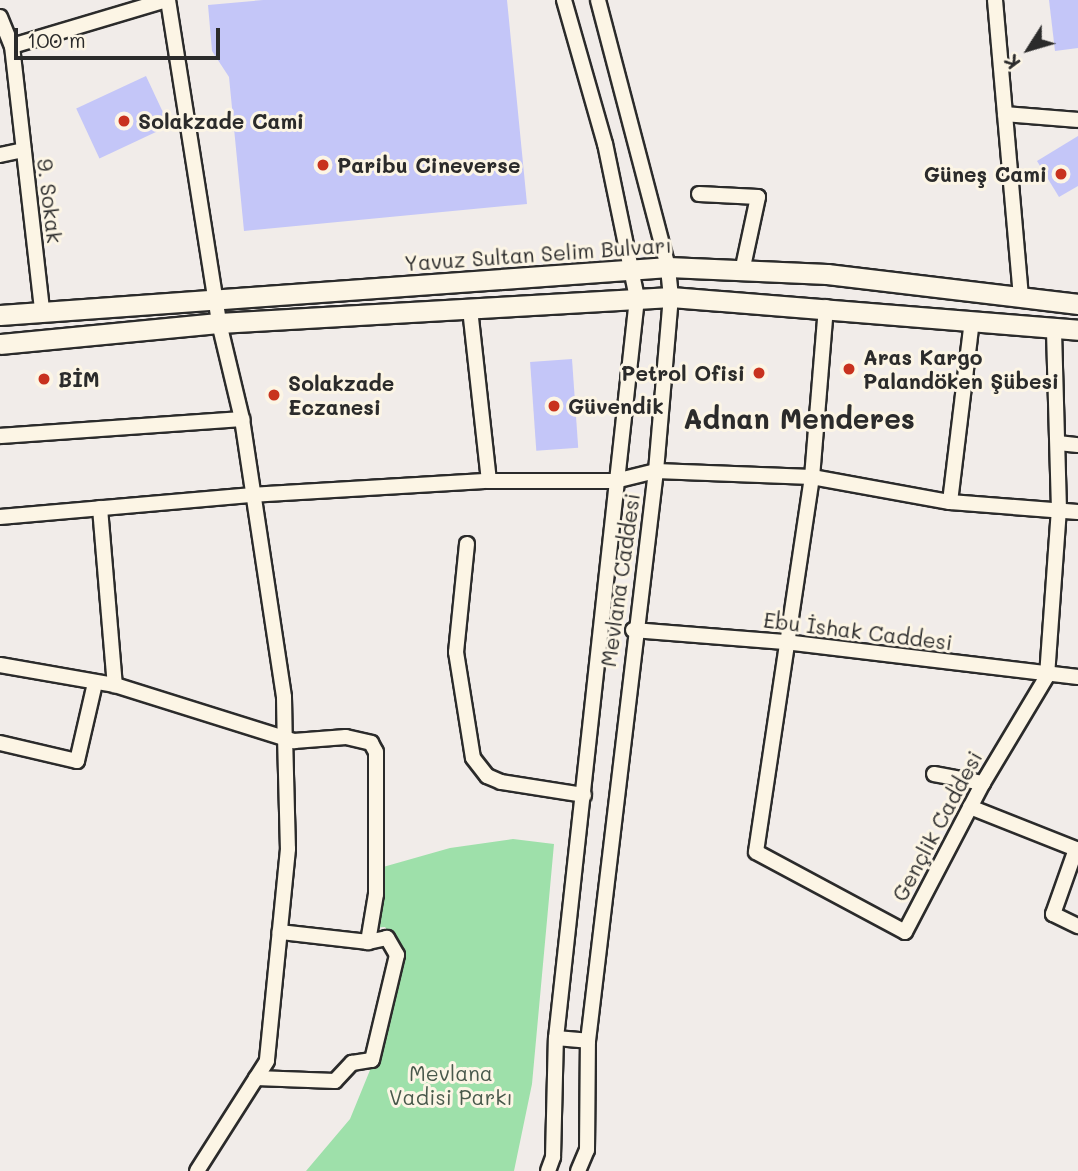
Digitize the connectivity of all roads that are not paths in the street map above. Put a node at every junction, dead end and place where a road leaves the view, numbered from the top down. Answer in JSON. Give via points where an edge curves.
{"nodes":[{"id":1,"x":167,"y":0,"type":"edge"},
{"id":2,"x":564,"y":0,"type":"edge"},
{"id":3,"x":598,"y":0,"type":"edge"},
{"id":4,"x":995,"y":0,"type":"edge"},
{"id":5,"x":0,"y":17,"type":"edge"},
{"id":6,"x":12,"y":46,"type":"junction"},
{"id":7,"x":1005,"y":114,"type":"junction"},
{"id":8,"x":1078,"y":120,"type":"edge"},
{"id":9,"x":23,"y":150,"type":"junction"},
{"id":10,"x":0,"y":155,"type":"edge"},
{"id":11,"x":699,"y":194,"type":"dead end"},
{"id":12,"x":668,"y":267,"type":"junction"},
{"id":13,"x":743,"y":267,"type":"junction"},
{"id":14,"x":634,"y":270,"type":"junction"},
{"id":15,"x":215,"y":297,"type":"junction"},
{"id":16,"x":636,"y":298,"type":"junction"},
{"id":17,"x":671,"y":298,"type":"junction"},
{"id":18,"x":1021,"y":298,"type":"junction"},
{"id":19,"x":1078,"y":304,"type":"edge"},
{"id":20,"x":826,"y":307,"type":"junction"},
{"id":21,"x":42,"y":309,"type":"junction"},
{"id":22,"x":470,"y":309,"type":"junction"},
{"id":23,"x":0,"y":315,"type":"edge"},
{"id":24,"x":972,"y":320,"type":"junction"},
{"id":25,"x":219,"y":323,"type":"junction"},
{"id":26,"x":1054,"y":328,"type":"junction"},
{"id":27,"x":1078,"y":330,"type":"edge"},
{"id":28,"x":0,"y":344,"type":"edge"},
{"id":29,"x":242,"y":419,"type":"junction"},
{"id":30,"x":0,"y":436,"type":"edge"},
{"id":31,"x":1058,"y":443,"type":"junction"},
{"id":32,"x":1078,"y":445,"type":"edge"},
{"id":33,"x":656,"y":471,"type":"junction"},
{"id":34,"x":812,"y":477,"type":"junction"},
{"id":35,"x":489,"y":481,"type":"junction"},
{"id":36,"x":615,"y":481,"type":"junction"},
{"id":37,"x":250,"y":495,"type":"junction"},
{"id":38,"x":950,"y":502,"type":"junction"},
{"id":39,"x":100,"y":508,"type":"junction"},
{"id":40,"x":1059,"y":509,"type":"junction"},
{"id":41,"x":1078,"y":512,"type":"edge"},
{"id":42,"x":0,"y":517,"type":"edge"},
{"id":43,"x":467,"y":544,"type":"dead end"},
{"id":44,"x":633,"y":630,"type":"junction"},
{"id":45,"x":785,"y":642,"type":"junction"},
{"id":46,"x":0,"y":665,"type":"edge"},
{"id":47,"x":1047,"y":676,"type":"junction"},
{"id":48,"x":1078,"y":677,"type":"edge"},
{"id":49,"x":94,"y":683,"type":"junction"},
{"id":50,"x":115,"y":685,"type":"junction"},
{"id":51,"x":285,"y":736,"type":"junction"},
{"id":52,"x":0,"y":743,"type":"edge"},
{"id":53,"x":934,"y":774,"type":"dead end"},
{"id":54,"x":983,"y":783,"type":"junction"},
{"id":55,"x":584,"y":795,"type":"junction"},
{"id":56,"x":970,"y":807,"type":"junction"},
{"id":57,"x":1077,"y":850,"type":"edge"},
{"id":58,"x":1078,"y":926,"type":"edge"},
{"id":59,"x":280,"y":932,"type":"junction"},
{"id":60,"x":368,"y":943,"type":"junction"},
{"id":61,"x":556,"y":1038,"type":"junction"},
{"id":62,"x":588,"y":1041,"type":"junction"},
{"id":63,"x":256,"y":1078,"type":"junction"},
{"id":64,"x":197,"y":1171,"type":"edge"},
{"id":65,"x":548,"y":1171,"type":"edge"},
{"id":66,"x":578,"y":1171,"type":"edge"}],
"edges":[{"from":1,"to":6,"type":"street"},
{"from":1,"to":15,"type":"street"},
{"from":2,"to":14,"type":"street","name":"Mevlana Caddesi"},
{"from":3,"to":12,"type":"street","name":"Mevlana Caddesi"},
{"from":4,"to":7,"type":"street"},
{"from":5,"to":6,"type":"street","name":"9. Sokak"},
{"from":6,"to":9,"type":"street","name":"9. Sokak"},
{"from":7,"to":8,"type":"street"},
{"from":7,"to":18,"type":"street"},
{"from":9,"to":10,"type":"street"},
{"from":9,"to":21,"type":"street","name":"9. Sokak"},
{"from":11,"to":13,"type":"street","via":[[758,197]]},
{"from":12,"to":13,"type":"main road","name":"Yavuz Sultan Selim Bulvarı"},
{"from":12,"to":14,"type":"main road","name":"Yavuz Sultan Selim Bulvarı"},
{"from":12,"to":17,"type":"street","name":"Mevlana Caddesi"},
{"from":13,"to":18,"type":"main road","name":"Yavuz Sultan Selim Bulvarı"},
{"from":14,"to":15,"type":"main road","name":"Yavuz Sultan Selim Bulvarı"},
{"from":14,"to":16,"type":"street","name":"Mevlana Caddesi"},
{"from":15,"to":21,"type":"main road","name":"Yavuz Sultan Selim Bulvarı"},
{"from":15,"to":25,"type":"street"},
{"from":16,"to":17,"type":"main road"},
{"from":16,"to":22,"type":"main road"},
{"from":16,"to":36,"type":"street","name":"Mevlana Caddesi"},
{"from":17,"to":20,"type":"main road"},
{"from":17,"to":33,"type":"street","name":"Mevlana Caddesi"},
{"from":18,"to":19,"type":"main road","name":"Yavuz Sultan Selim Bulvarı"},
{"from":20,"to":24,"type":"main road"},
{"from":20,"to":34,"type":"street","name":"Gençlik Caddesi"},
{"from":21,"to":23,"type":"main road","name":"Yavuz Sultan Selim Bulvarı"},
{"from":22,"to":25,"type":"main road"},
{"from":22,"to":35,"type":"street"},
{"from":24,"to":26,"type":"main road"},
{"from":24,"to":38,"type":"street"},
{"from":25,"to":28,"type":"main road"},
{"from":25,"to":29,"type":"street"},
{"from":26,"to":27,"type":"main road"},
{"from":26,"to":31,"type":"street","name":"Gençlik Caddesi"},
{"from":29,"to":30,"type":"street"},
{"from":29,"to":37,"type":"street"},
{"from":31,"to":32,"type":"street"},
{"from":31,"to":40,"type":"street","name":"Gençlik Caddesi"},
{"from":33,"to":34,"type":"street"},
{"from":33,"to":36,"type":"street"},
{"from":33,"to":44,"type":"street","name":"Mevlana Caddesi"},
{"from":34,"to":38,"type":"street"},
{"from":34,"to":45,"type":"street","name":"Gençlik Caddesi"},
{"from":35,"to":36,"type":"street"},
{"from":35,"to":37,"type":"street"},
{"from":36,"to":55,"type":"street","name":"Mevlana Caddesi"},
{"from":37,"to":39,"type":"street"},
{"from":37,"to":51,"type":"street","via":[[284,697]]},
{"from":38,"to":40,"type":"street"},
{"from":39,"to":42,"type":"street"},
{"from":39,"to":50,"type":"street"},
{"from":40,"to":41,"type":"street"},
{"from":40,"to":47,"type":"street","name":"Gençlik Caddesi"},
{"from":43,"to":55,"type":"street","via":[[456,652],[473,758],[487,776],[501,782]]},
{"from":44,"to":45,"type":"street","name":"Ebu İshak Caddesi"},
{"from":44,"to":62,"type":"street","name":"Mevlana Caddesi"},
{"from":45,"to":47,"type":"street","name":"Ebu İshak Caddesi"},
{"from":45,"to":56,"type":"street","name":"Gençlik Caddesi","via":[[756,852],[905,932]]},
{"from":46,"to":49,"type":"street"},
{"from":47,"to":48,"type":"street","name":"Ebu İshak Caddesi"},
{"from":47,"to":54,"type":"street","name":"Gençlik Caddesi"},
{"from":49,"to":50,"type":"street"},
{"from":49,"to":52,"type":"street","via":[[77,761]]},
{"from":50,"to":51,"type":"street"},
{"from":51,"to":59,"type":"street","via":[[288,849]]},
{"from":51,"to":60,"type":"street","via":[[311,742],[346,737],[371,743],[376,752],[376,894]]},
{"from":53,"to":54,"type":"street"},
{"from":54,"to":56,"type":"street","name":"Gençlik Caddesi"},
{"from":55,"to":61,"type":"street","name":"Mevlana Caddesi"},
{"from":56,"to":57,"type":"street"},
{"from":57,"to":58,"type":"street","via":[[1054,914]]},
{"from":59,"to":60,"type":"street"},
{"from":59,"to":63,"type":"street","via":[[267,1061]]},
{"from":60,"to":63,"type":"street","via":[[387,938],[397,955],[372,1060],[352,1063],[335,1081]]},
{"from":61,"to":62,"type":"street"},
{"from":61,"to":65,"type":"street","name":"Mevlana Caddesi","via":[[553,1157]]},
{"from":62,"to":66,"type":"street","name":"Mevlana Caddesi","via":[[587,1150]]},
{"from":63,"to":64,"type":"street"}]}
